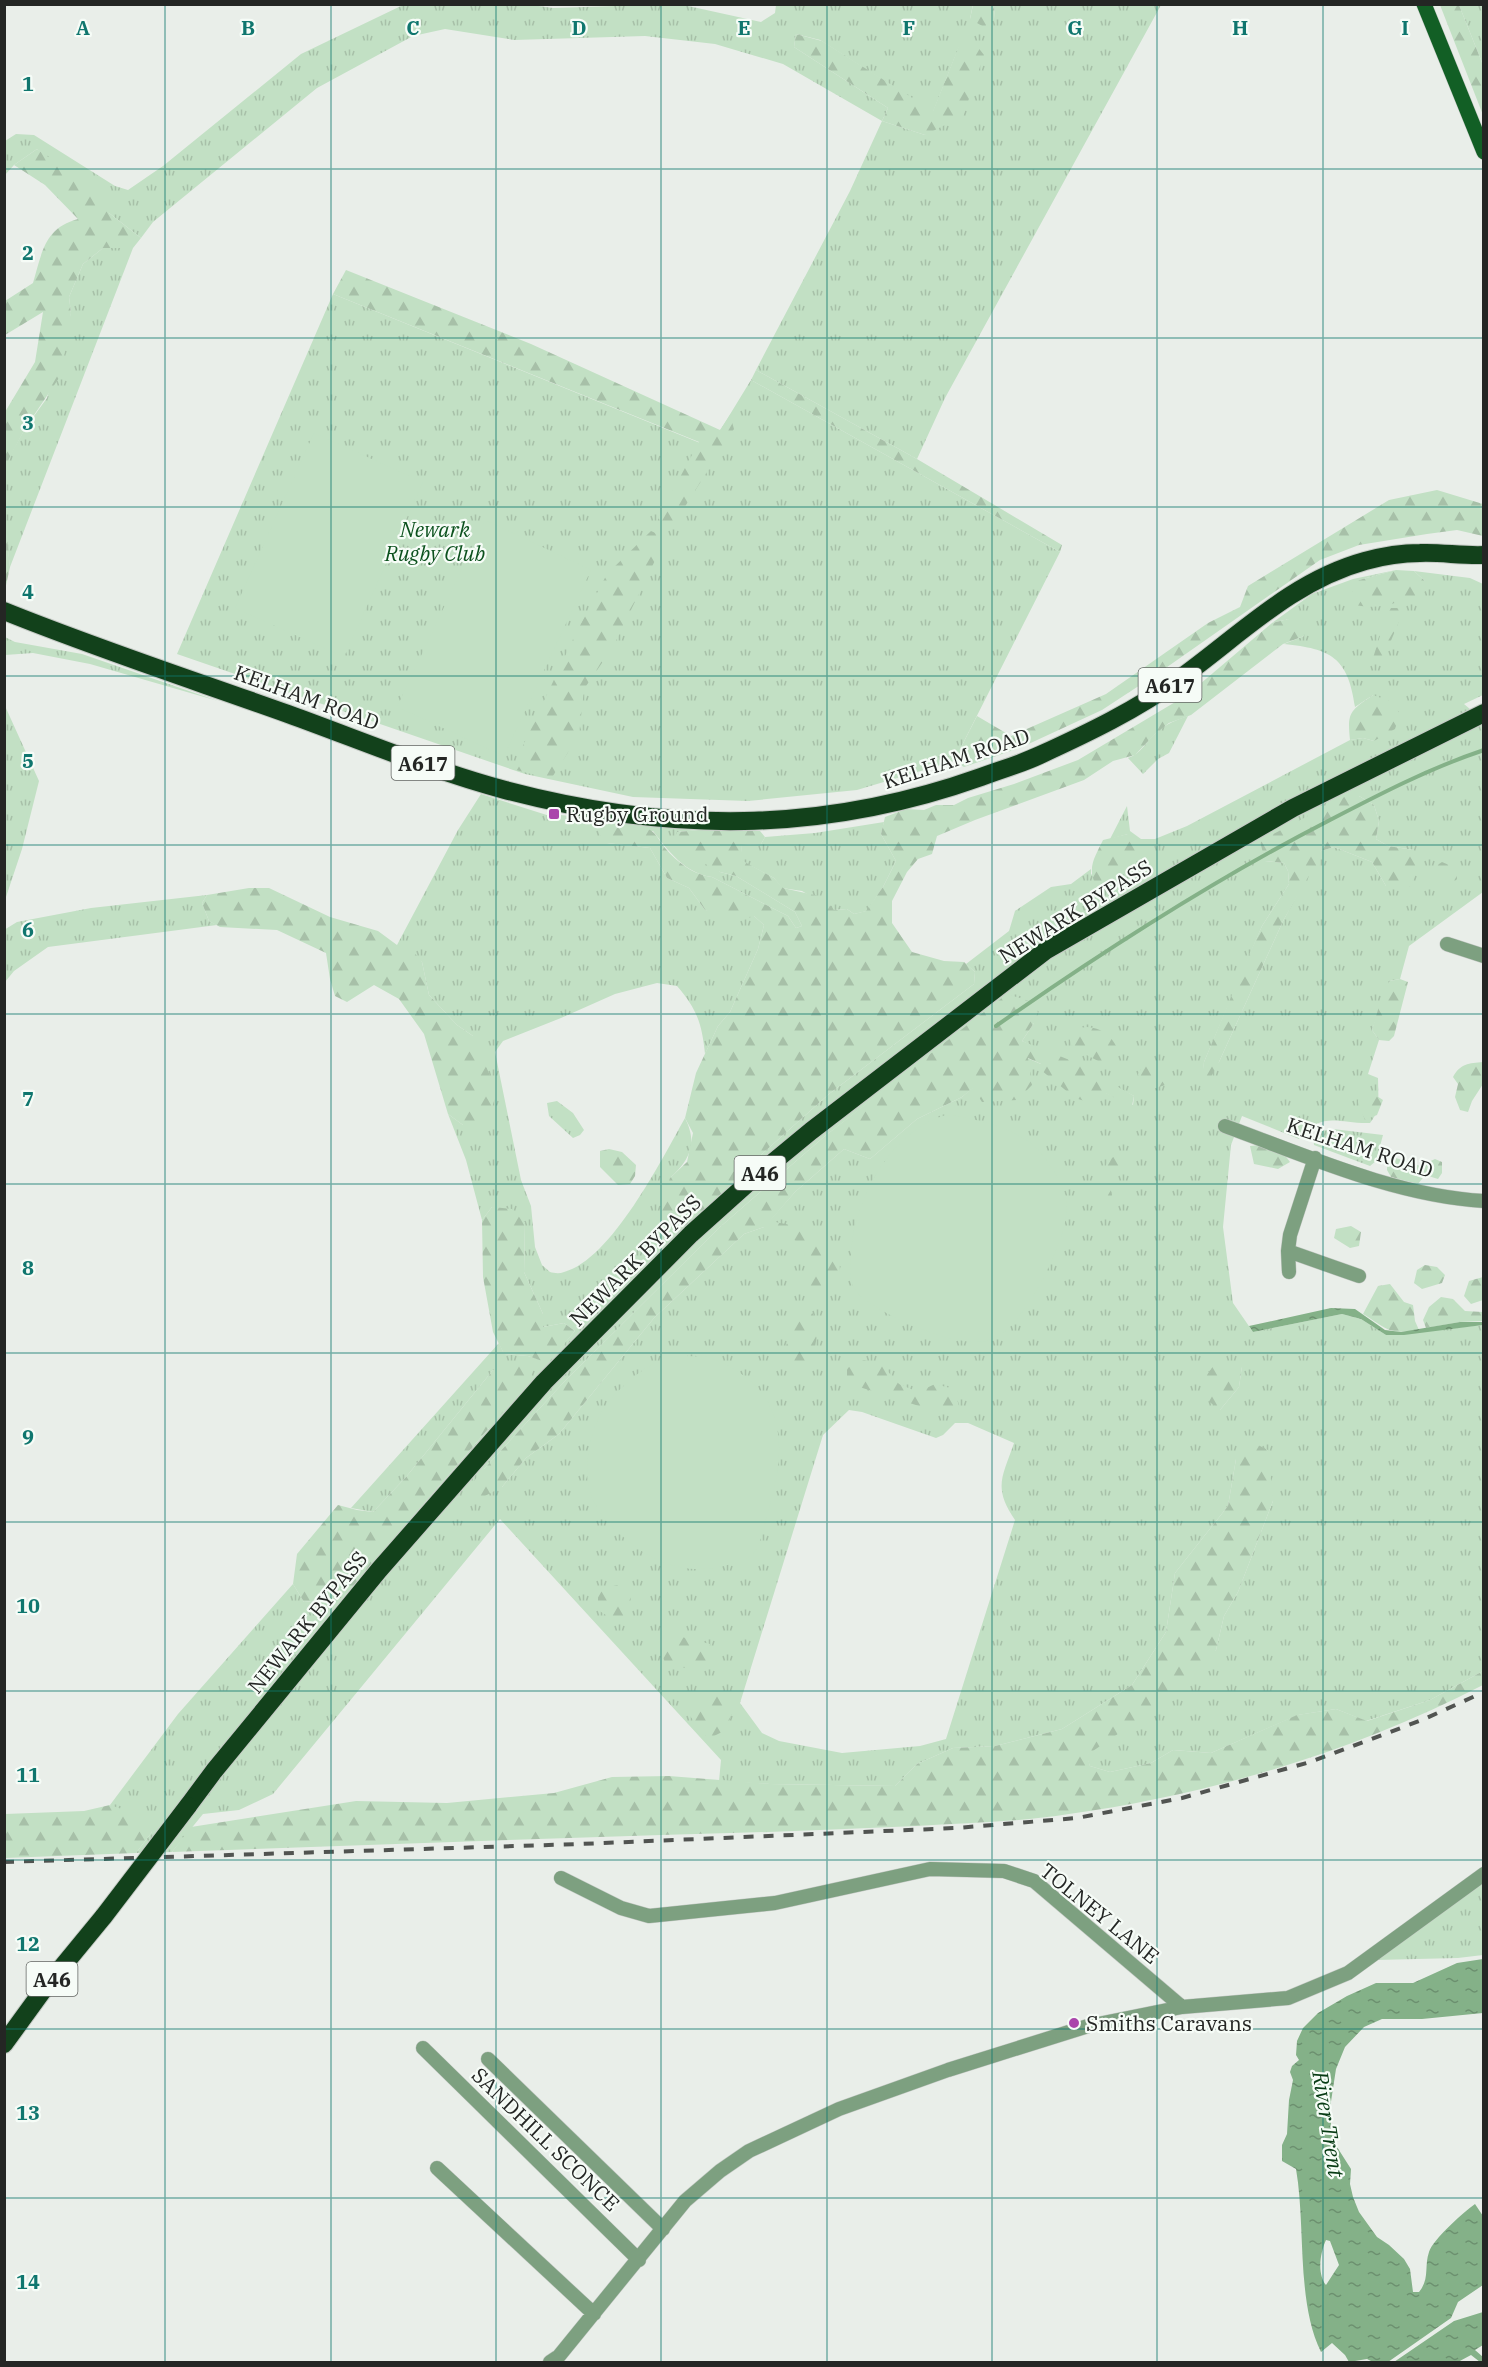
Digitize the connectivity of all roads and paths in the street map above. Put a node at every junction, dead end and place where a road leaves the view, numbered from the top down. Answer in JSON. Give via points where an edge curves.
{"nodes":[{"id":1,"x":1424,"y":4,"type":"edge"},
{"id":2,"x":1484,"y":152,"type":"edge"},
{"id":3,"x":1478,"y":558,"type":"edge"},
{"id":4,"x":4,"y":611,"type":"edge"},
{"id":5,"x":1482,"y":715,"type":"edge"},
{"id":6,"x":1455,"y":942,"type":"dead end"},
{"id":7,"x":1484,"y":956,"type":"edge"},
{"id":8,"x":1226,"y":1126,"type":"dead end"},
{"id":9,"x":1315,"y":1158,"type":"junction"},
{"id":10,"x":1484,"y":1201,"type":"edge"},
{"id":11,"x":1288,"y":1251,"type":"junction"},
{"id":12,"x":1289,"y":1272,"type":"dead end"},
{"id":13,"x":1359,"y":1276,"type":"dead end"},
{"id":14,"x":1484,"y":1874,"type":"edge"},
{"id":15,"x":561,"y":1878,"type":"dead end"},
{"id":16,"x":1182,"y":2007,"type":"junction"},
{"id":17,"x":4,"y":2044,"type":"edge"},
{"id":18,"x":423,"y":2048,"type":"dead end"},
{"id":19,"x":488,"y":2059,"type":"dead end"},
{"id":20,"x":437,"y":2168,"type":"dead end"},
{"id":21,"x":663,"y":2229,"type":"junction"},
{"id":22,"x":639,"y":2260,"type":"junction"},
{"id":23,"x":594,"y":2314,"type":"junction"},
{"id":24,"x":550,"y":2362,"type":"edge"}],
"edges":[{"from":1,"to":2,"type":"main road"},
{"from":3,"to":4,"type":"highway","name":"KELHAM ROAD","number":"A617","via":[[1395,555],[1317,580],[1287,597],[1176,682],[1131,711],[1037,757],[926,796],[843,813],[756,822],[636,815],[500,788]]},
{"from":5,"to":17,"type":"highway","name":"NEWARK BYPASS","number":"A46","bridge":true,"via":[[1293,808],[1045,951],[748,1182],[560,1366],[456,1480],[214,1770]]},
{"from":6,"to":7,"type":"street"},
{"from":8,"to":9,"type":"street","name":"KELHAM ROAD"},
{"from":9,"to":10,"type":"street","name":"KELHAM ROAD","via":[[1413,1191]]},
{"from":9,"to":11,"type":"street"},
{"from":11,"to":12,"type":"street"},
{"from":11,"to":13,"type":"street"},
{"from":14,"to":16,"type":"street","via":[[1348,1973],[1288,1998]]},
{"from":15,"to":16,"type":"street","name":"TOLNEY LANE","via":[[621,1908],[649,1916],[775,1904],[930,1869],[1004,1871],[1034,1881]]},
{"from":16,"to":21,"type":"street","via":[[1088,2026],[839,2109],[749,2151],[685,2201]]},
{"from":18,"to":22,"type":"street","name":"SANDHILL SCONCE"},
{"from":19,"to":21,"type":"street"},
{"from":20,"to":23,"type":"street"},
{"from":21,"to":22,"type":"street"},
{"from":22,"to":23,"type":"street"},
{"from":23,"to":24,"type":"street"}]}
